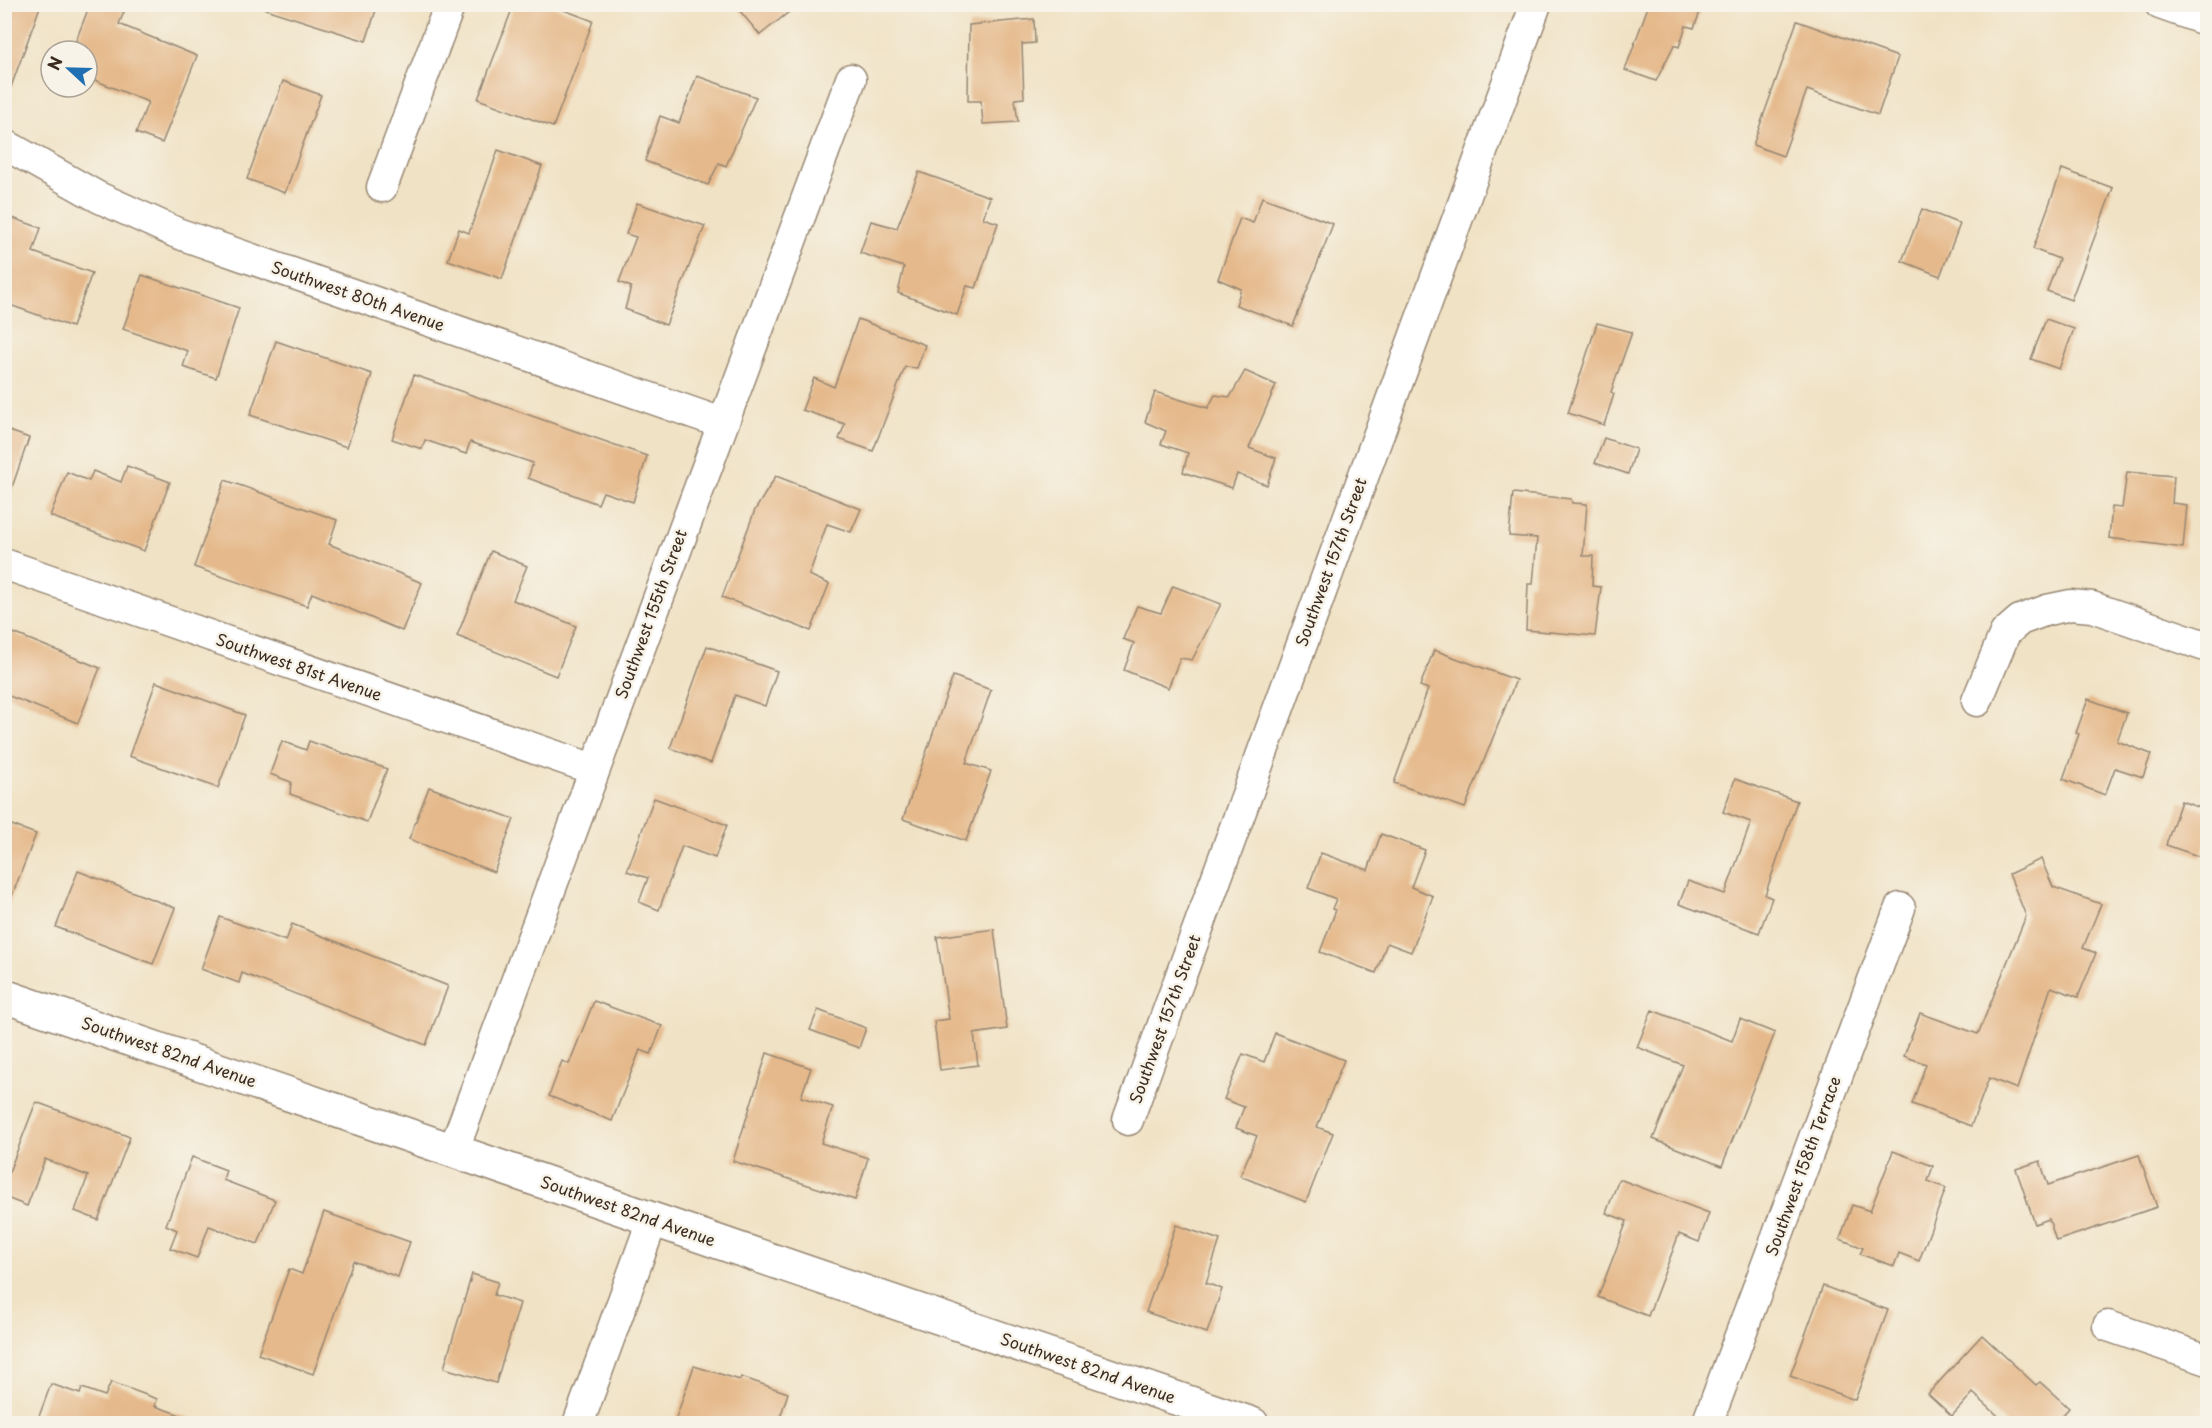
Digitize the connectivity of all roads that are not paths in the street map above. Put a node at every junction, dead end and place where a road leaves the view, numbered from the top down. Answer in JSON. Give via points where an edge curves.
{"nodes":[{"id":1,"x":450,"y":4,"type":"edge"},
{"id":2,"x":1536,"y":4,"type":"edge"},
{"id":3,"x":851,"y":79,"type":"dead end"},
{"id":4,"x":4,"y":144,"type":"edge"},
{"id":5,"x":382,"y":187,"type":"dead end"},
{"id":6,"x":722,"y":423,"type":"junction"},
{"id":7,"x":4,"y":564,"type":"edge"},
{"id":8,"x":2208,"y":647,"type":"edge"},
{"id":9,"x":1977,"y":702,"type":"dead end"},
{"id":10,"x":593,"y":769,"type":"junction"},
{"id":11,"x":1900,"y":908,"type":"dead end"},
{"id":12,"x":4,"y":996,"type":"edge"},
{"id":13,"x":1128,"y":1120,"type":"dead end"},
{"id":14,"x":454,"y":1149,"type":"junction"},
{"id":15,"x":652,"y":1221,"type":"junction"},
{"id":16,"x":2108,"y":1326,"type":"dead end"},
{"id":17,"x":2208,"y":1360,"type":"edge"},
{"id":18,"x":578,"y":1424,"type":"edge"},
{"id":19,"x":1252,"y":1424,"type":"edge"},
{"id":20,"x":1707,"y":1424,"type":"edge"}],
"edges":[{"from":1,"to":5,"type":"street"},
{"from":2,"to":13,"type":"street","name":"Southwest 157th Street"},
{"from":3,"to":6,"type":"street","name":"Southwest 155th Street"},
{"from":4,"to":6,"type":"street","name":"Southwest 80th Avenue","via":[[99,197],[177,233]]},
{"from":6,"to":10,"type":"street","name":"Southwest 155th Street"},
{"from":7,"to":10,"type":"street","name":"Southwest 81st Avenue"},
{"from":8,"to":9,"type":"street","via":[[2092,607],[2071,605],[2047,610],[2020,620],[2005,633]]},
{"from":10,"to":14,"type":"street","name":"Southwest 155th Street"},
{"from":11,"to":20,"type":"street","name":"Southwest 158th Terrace"},
{"from":12,"to":14,"type":"street","name":"Southwest 82nd Avenue"},
{"from":14,"to":15,"type":"street","name":"Southwest 82nd Avenue"},
{"from":15,"to":18,"type":"street"},
{"from":15,"to":19,"type":"street","name":"Southwest 82nd Avenue"},
{"from":16,"to":17,"type":"street"}]}
